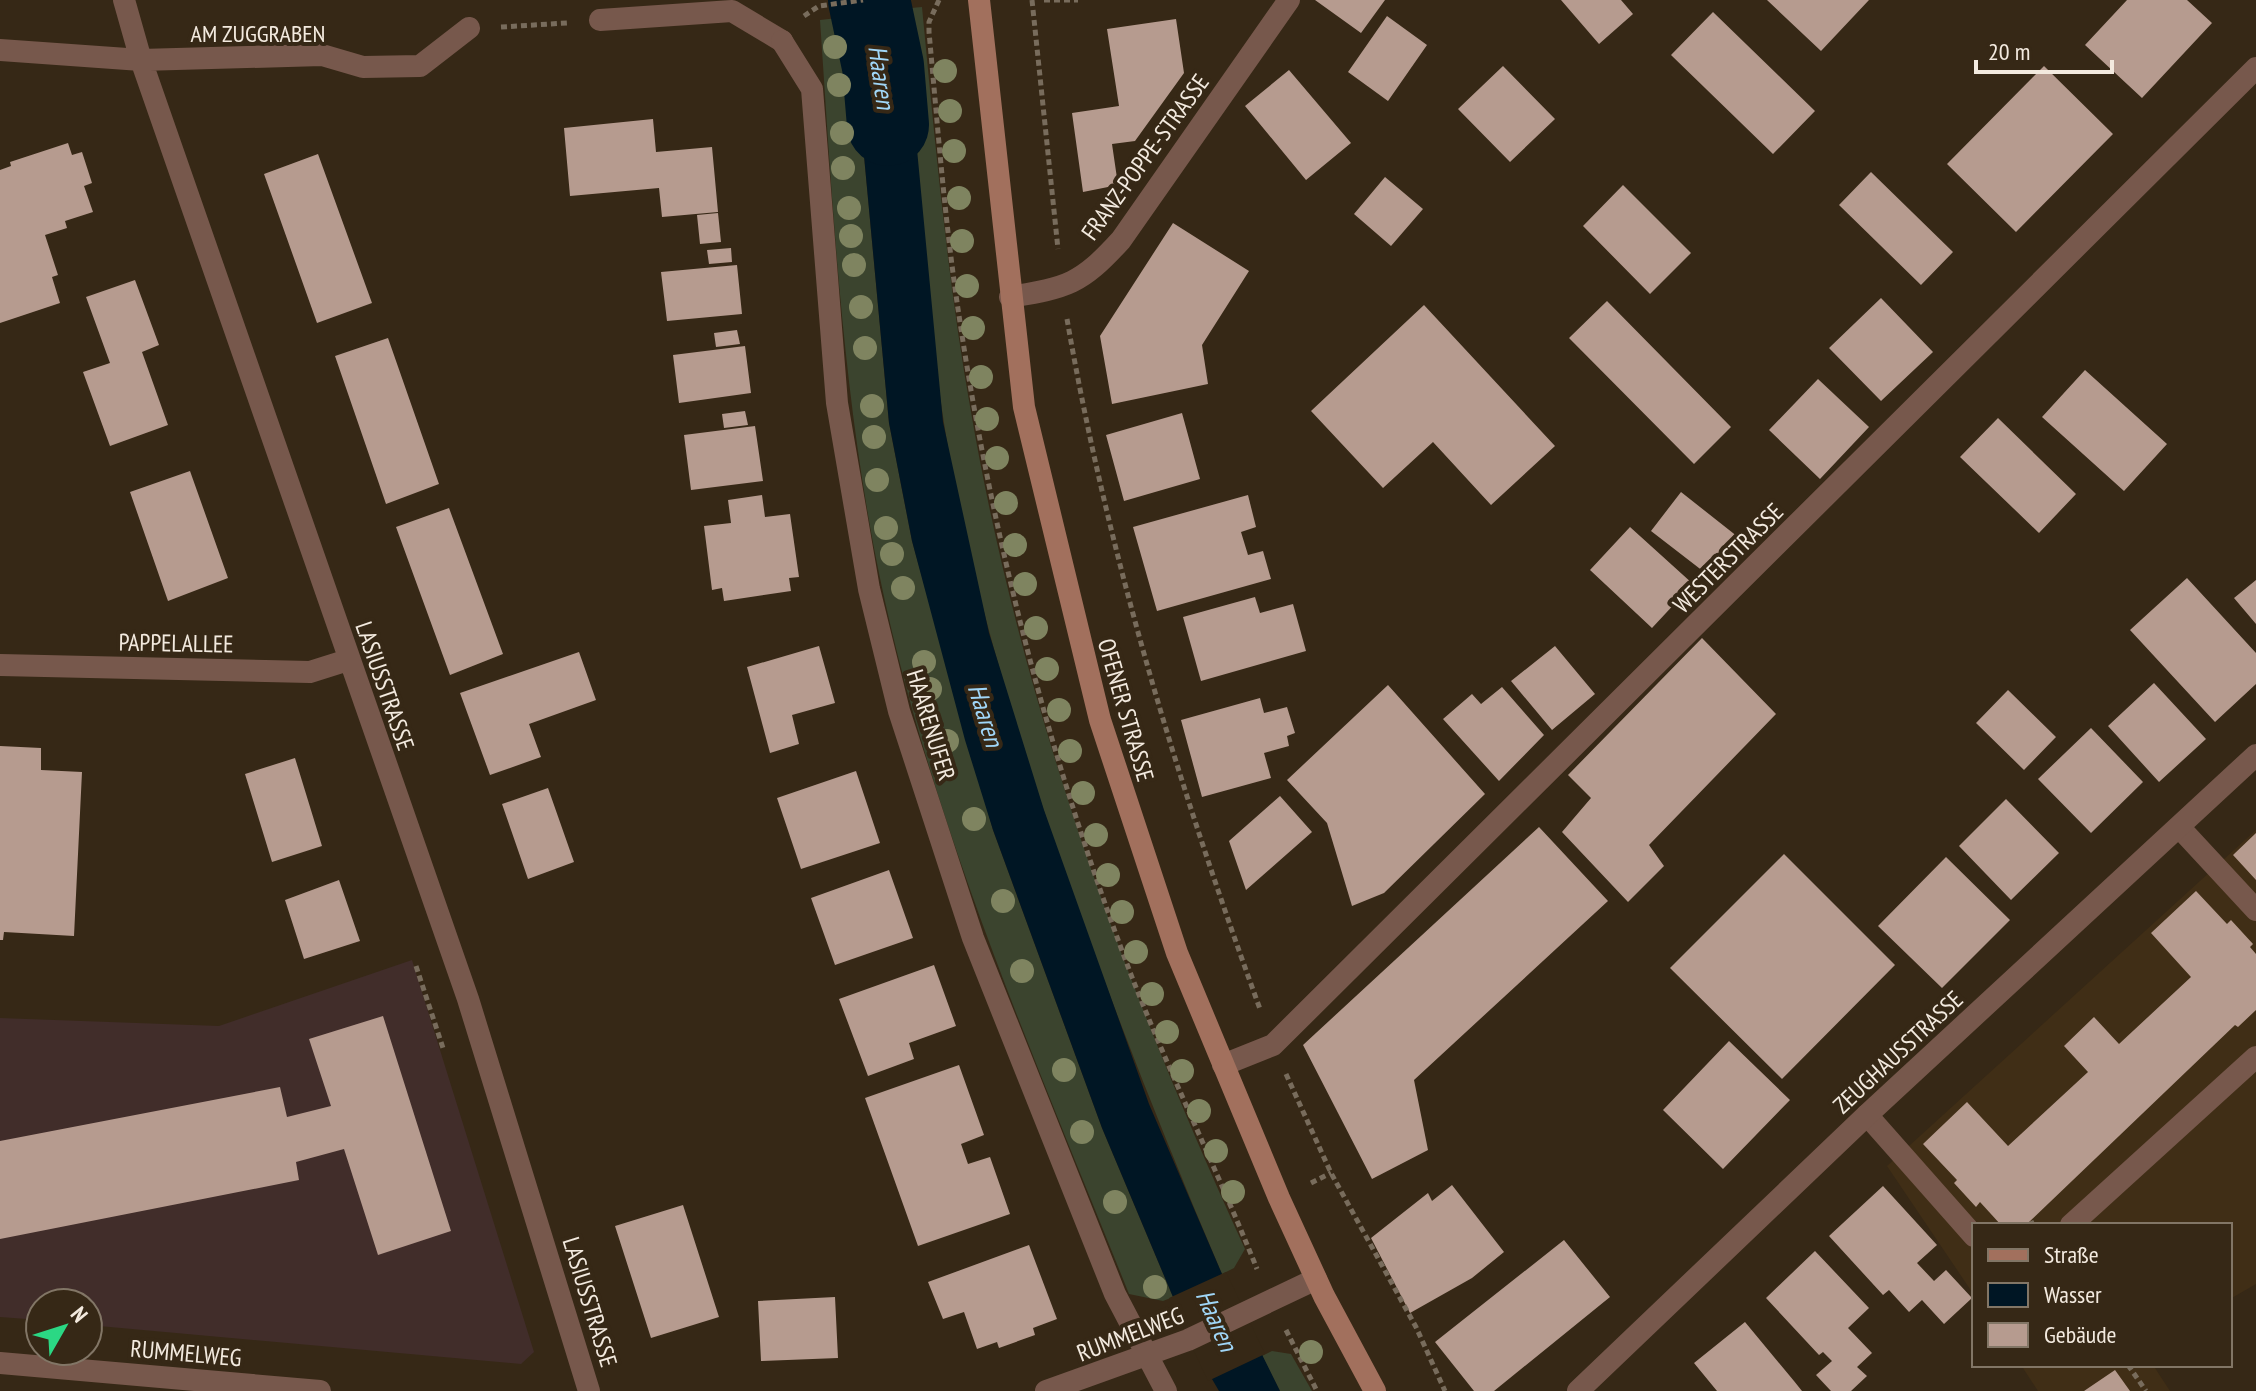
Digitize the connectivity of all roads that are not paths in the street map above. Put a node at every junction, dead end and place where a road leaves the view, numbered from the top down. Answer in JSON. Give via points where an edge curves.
{"nodes":[{"id":1,"x":124,"y":0,"type":"edge"},
{"id":2,"x":979,"y":0,"type":"edge"},
{"id":3,"x":1289,"y":0,"type":"edge"},
{"id":4,"x":600,"y":20,"type":"road end"},
{"id":5,"x":469,"y":28,"type":"road end"},
{"id":6,"x":0,"y":50,"type":"edge"},
{"id":7,"x":141,"y":60,"type":"junction"},
{"id":8,"x":2256,"y":68,"type":"edge"},
{"id":9,"x":1010,"y":297,"type":"junction"},
{"id":10,"x":348,"y":660,"type":"junction"},
{"id":11,"x":0,"y":665,"type":"edge"},
{"id":12,"x":2256,"y":755,"type":"edge"},
{"id":13,"x":2180,"y":828,"type":"junction"},
{"id":14,"x":2256,"y":910,"type":"edge"},
{"id":15,"x":2256,"y":1057,"type":"edge"},
{"id":16,"x":1223,"y":1065,"type":"junction"},
{"id":17,"x":1867,"y":1115,"type":"junction"},
{"id":18,"x":2073,"y":1223,"type":"edge"},
{"id":19,"x":1972,"y":1234,"type":"edge"},
{"id":20,"x":1316,"y":1279,"type":"junction"},
{"id":21,"x":1146,"y":1356,"type":"junction"},
{"id":22,"x":0,"y":1363,"type":"edge"},
{"id":23,"x":320,"y":1391,"type":"edge"},
{"id":24,"x":589,"y":1391,"type":"edge"},
{"id":25,"x":1046,"y":1391,"type":"edge"},
{"id":26,"x":1166,"y":1391,"type":"edge"},
{"id":27,"x":1375,"y":1391,"type":"edge"},
{"id":28,"x":1578,"y":1391,"type":"edge"}],
"edges":[{"from":1,"to":7,"type":"street","name":"LASIUSSTRASSE"},
{"from":2,"to":9,"type":"main road","name":"OFENER STRASSE"},
{"from":3,"to":9,"type":"street","name":"FRANZ-POPPE-STRASSE","via":[[1121,240],[1092,271],[1062,288]]},
{"from":4,"to":21,"type":"street","name":"HAARENUFER","via":[[732,11],[782,41],[812,89],[837,403],[869,589],[894,696],[973,938],[1099,1257]]},
{"from":5,"to":7,"type":"street","name":"AM ZUGGRABEN","via":[[420,66],[363,67],[322,55]]},
{"from":6,"to":7,"type":"street","name":"AM ZUGGRABEN"},
{"from":7,"to":10,"type":"street","name":"LASIUSSTRASSE"},
{"from":8,"to":16,"type":"street","name":"WESTERSTRASSE","via":[[1273,1045]]},
{"from":9,"to":16,"type":"main road","name":"OFENER STRASSE","via":[[1040,484],[1100,720],[1177,953]]},
{"from":10,"to":11,"type":"street","name":"PAPPELALLEE","via":[[310,672]]},
{"from":10,"to":24,"type":"street","name":"LASIUSSTRASSE","via":[[468,999]]},
{"from":12,"to":13,"type":"street","name":"ZEUGHAUSSTRASSE"},
{"from":13,"to":14,"type":"street"},
{"from":13,"to":17,"type":"street","name":"ZEUGHAUSSTRASSE"},
{"from":15,"to":18,"type":"street"},
{"from":16,"to":20,"type":"main road","name":"OFENER STRASSE"},
{"from":17,"to":19,"type":"street"},
{"from":17,"to":28,"type":"street","name":"ZEUGHAUSSTRASSE"},
{"from":20,"to":21,"type":"street","name":"RUMMELWEG"},
{"from":20,"to":27,"type":"main road","name":"OFENER STRASSE"},
{"from":21,"to":25,"type":"street","name":"RUMMELWEG"},
{"from":21,"to":26,"type":"street","name":"HAARENUFER"},
{"from":22,"to":23,"type":"street","name":"RUMMELWEG"}]}
